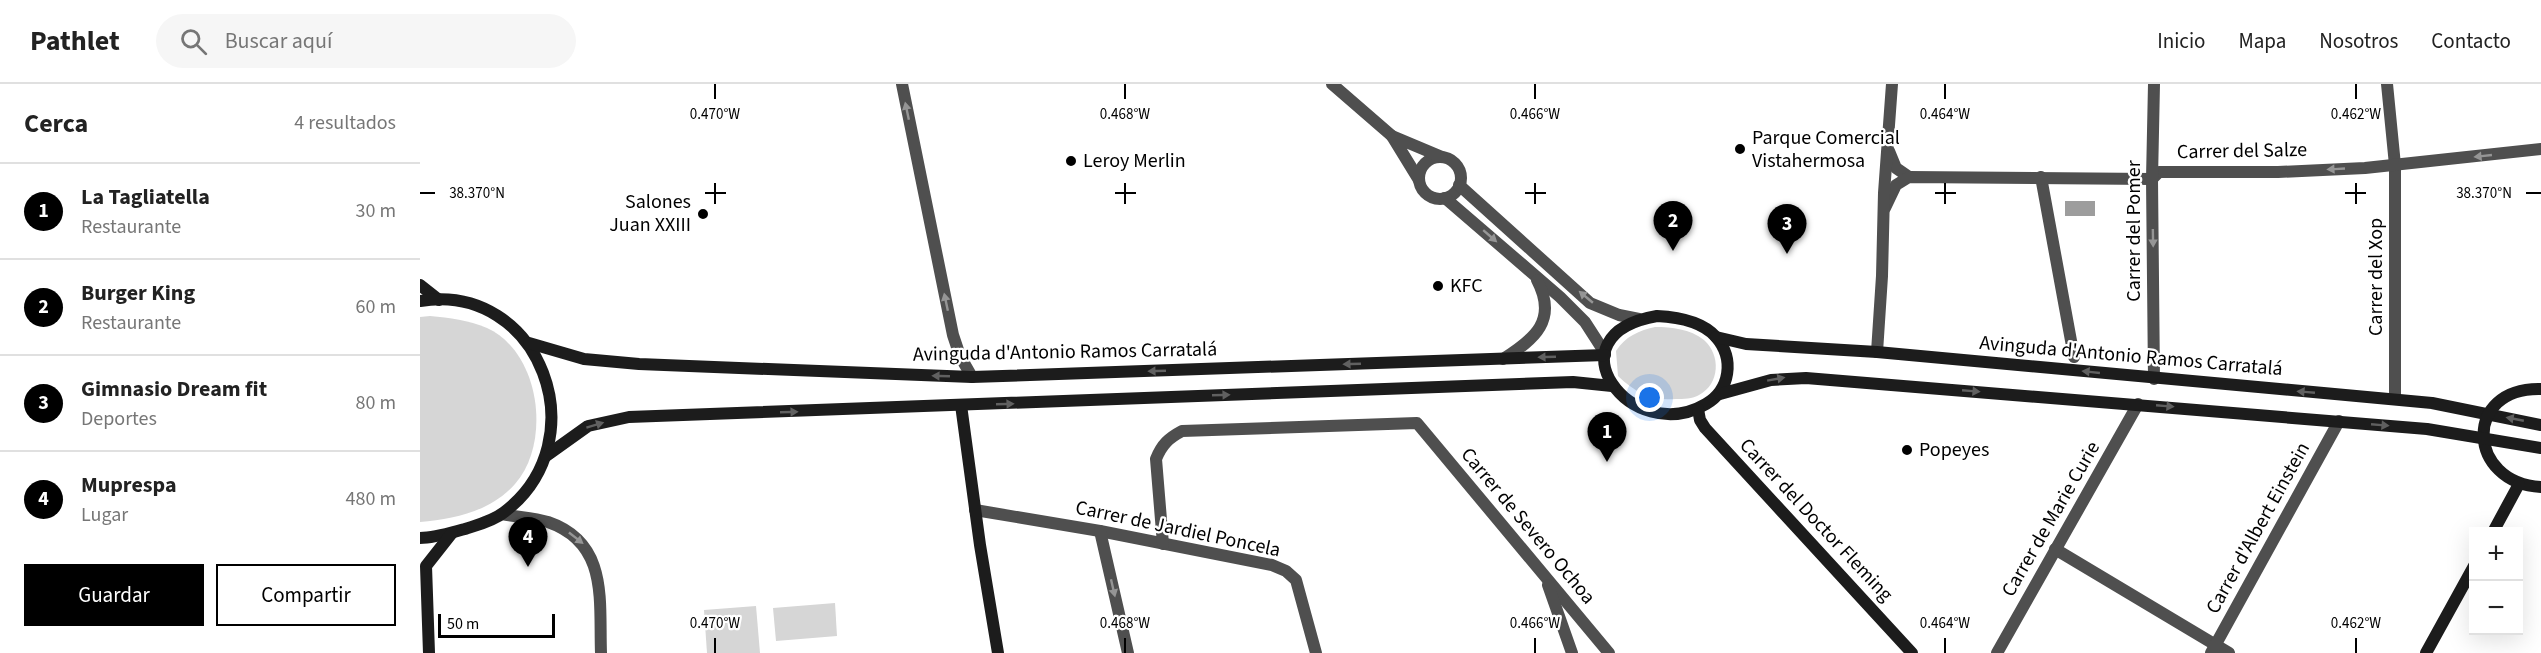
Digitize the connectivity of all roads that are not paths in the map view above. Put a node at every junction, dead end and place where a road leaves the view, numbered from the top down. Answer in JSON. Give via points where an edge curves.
{"nodes":[{"id":1,"x":902,"y":84,"type":"edge"},
{"id":2,"x":1332,"y":84,"type":"edge"},
{"id":3,"x":1892,"y":84,"type":"edge"},
{"id":4,"x":2154,"y":84,"type":"edge"},
{"id":5,"x":2387,"y":84,"type":"edge"},
{"id":6,"x":1392,"y":136,"type":"junction"},
{"id":7,"x":1888,"y":145,"type":"junction"},
{"id":8,"x":2541,"y":149,"type":"edge"},
{"id":9,"x":1443,"y":157,"type":"junction"},
{"id":10,"x":2395,"y":165,"type":"junction"},
{"id":11,"x":1909,"y":177,"type":"junction"},
{"id":12,"x":2041,"y":177,"type":"junction"},
{"id":13,"x":2152,"y":179,"type":"junction"},
{"id":14,"x":1419,"y":180,"type":"junction"},
{"id":15,"x":1459,"y":185,"type":"junction"},
{"id":16,"x":1446,"y":198,"type":"junction"},
{"id":17,"x":1885,"y":208,"type":"junction"},
{"id":18,"x":1534,"y":274,"type":"junction"},
{"id":19,"x":420,"y":285,"type":"edge"},
{"id":20,"x":439,"y":300,"type":"junction"},
{"id":21,"x":420,"y":301,"type":"edge"},
{"id":22,"x":1639,"y":319,"type":"junction"},
{"id":23,"x":1716,"y":337,"type":"junction"},
{"id":24,"x":529,"y":343,"type":"junction"},
{"id":25,"x":1877,"y":352,"type":"junction"},
{"id":26,"x":1605,"y":354,"type":"junction"},
{"id":27,"x":2074,"y":357,"type":"dead end"},
{"id":28,"x":1503,"y":359,"type":"junction"},
{"id":29,"x":972,"y":377,"type":"junction"},
{"id":30,"x":2154,"y":379,"type":"junction"},
{"id":31,"x":1612,"y":387,"type":"junction"},
{"id":32,"x":2541,"y":389,"type":"edge"},
{"id":33,"x":1720,"y":394,"type":"junction"},
{"id":34,"x":2395,"y":399,"type":"junction"},
{"id":35,"x":2138,"y":404,"type":"junction"},
{"id":36,"x":961,"y":405,"type":"junction"},
{"id":37,"x":1698,"y":409,"type":"junction"},
{"id":38,"x":2489,"y":414,"type":"junction"},
{"id":39,"x":2339,"y":421,"type":"junction"},
{"id":40,"x":2541,"y":425,"type":"edge"},
{"id":41,"x":2483,"y":436,"type":"junction"},
{"id":42,"x":2541,"y":448,"type":"edge"},
{"id":43,"x":546,"y":456,"type":"junction"},
{"id":44,"x":2519,"y":484,"type":"junction"},
{"id":45,"x":2541,"y":487,"type":"edge"},
{"id":46,"x":975,"y":510,"type":"junction"},
{"id":47,"x":502,"y":514,"type":"junction"},
{"id":48,"x":2495,"y":527,"type":"edge"},
{"id":49,"x":1100,"y":531,"type":"junction"},
{"id":50,"x":452,"y":533,"type":"junction"},
{"id":51,"x":420,"y":538,"type":"edge"},
{"id":52,"x":1163,"y":544,"type":"junction"},
{"id":53,"x":2055,"y":549,"type":"junction"},
{"id":54,"x":2469,"y":575,"type":"edge"},
{"id":55,"x":1546,"y":578,"type":"junction"},
{"id":56,"x":2213,"y":649,"type":"edge"},
{"id":57,"x":429,"y":653,"type":"edge"},
{"id":58,"x":601,"y":653,"type":"edge"},
{"id":59,"x":998,"y":653,"type":"edge"},
{"id":60,"x":1128,"y":653,"type":"edge"},
{"id":61,"x":1316,"y":653,"type":"edge"},
{"id":62,"x":1572,"y":653,"type":"edge"},
{"id":63,"x":1609,"y":653,"type":"edge"},
{"id":64,"x":1912,"y":653,"type":"edge"},
{"id":65,"x":1996,"y":653,"type":"edge"},
{"id":66,"x":2229,"y":653,"type":"edge"},
{"id":67,"x":2426,"y":653,"type":"edge"}],
"edges":[{"from":29,"to":1,"type":"street","one_way":true,"via":[[953,335]]},
{"from":2,"to":6,"type":"street"},
{"from":3,"to":7,"type":"street"},
{"from":4,"to":13,"type":"street","name":"Carrer del Pomer"},
{"from":5,"to":10,"type":"street","name":"Carrer del Xop"},
{"from":6,"to":9,"type":"street"},
{"from":6,"to":14,"type":"street"},
{"from":7,"to":11,"type":"street","via":[[1892,162]]},
{"from":7,"to":17,"type":"street"},
{"from":8,"to":10,"type":"street","name":"Carrer del Salze","one_way":true},
{"from":9,"to":14,"type":"street","via":[[1428,160],[1422,166]]},
{"from":9,"to":15,"type":"street","via":[[1455,163]]},
{"from":10,"to":13,"type":"street","name":"Carrer del Salze","one_way":true,"via":[[2278,172],[2159,172]]},
{"from":10,"to":34,"type":"street","name":"Carrer del Xop"},
{"from":11,"to":12,"type":"street","name":"Carrer del Salze"},
{"from":11,"to":17,"type":"street","via":[[1896,185]]},
{"from":12,"to":13,"type":"street","name":"Carrer del Salze"},
{"from":12,"to":27,"type":"street"},
{"from":13,"to":30,"type":"street","name":"Carrer del Pomer","one_way":true},
{"from":14,"to":16,"type":"street","via":[[1432,197]]},
{"from":15,"to":16,"type":"street"},
{"from":22,"to":15,"type":"street","one_way":true,"via":[[1590,303]]},
{"from":16,"to":18,"type":"street","one_way":true},
{"from":17,"to":25,"type":"street"},
{"from":18,"to":26,"type":"street","via":[[1585,322]]},
{"from":18,"to":28,"type":"street","via":[[1545,299],[1540,329]]},
{"from":19,"to":20,"type":"main road"},
{"from":20,"to":21,"type":"main road"},
{"from":20,"to":24,"type":"main road","via":[[467,302],[501,320]]},
{"from":22,"to":23,"type":"main road","via":[[1674,317]]},
{"from":22,"to":26,"type":"main road","via":[[1619,330]]},
{"from":23,"to":25,"type":"main road","name":"Avinguda d'Antonio Ramos Carratalá","via":[[1746,344]]},
{"from":23,"to":33,"type":"main road","via":[[1728,364]]},
{"from":29,"to":24,"type":"main road","name":"Avinguda d'Antonio Ramos Carratalá","one_way":true,"via":[[639,364],[584,359]]},
{"from":24,"to":43,"type":"main road","via":[[547,378],[553,415]]},
{"from":30,"to":25,"type":"main road","name":"Avinguda d'Antonio Ramos Carratalá","one_way":true},
{"from":26,"to":28,"type":"main road","name":"Avinguda d'Antonio Ramos Carratalá","one_way":true},
{"from":26,"to":31,"type":"main road","via":[[1606,376]]},
{"from":28,"to":29,"type":"main road","name":"Avinguda d'Antonio Ramos Carratalá","one_way":true},
{"from":34,"to":30,"type":"main road","name":"Avinguda d'Antonio Ramos Carratalá","one_way":true},
{"from":36,"to":31,"type":"main road","one_way":true,"via":[[1574,382]]},
{"from":31,"to":37,"type":"main road","via":[[1620,396],[1652,411],[1672,414]]},
{"from":32,"to":38,"type":"main road","via":[[2520,390],[2502,398]]},
{"from":33,"to":35,"type":"main road","one_way":true,"via":[[1788,377]]},
{"from":33,"to":37,"type":"main road"},
{"from":34,"to":38,"type":"main road","name":"Avinguda d'Antonio Ramos Carratalá"},
{"from":35,"to":39,"type":"main road","one_way":true},
{"from":35,"to":53,"type":"street","name":"Carrer de Marie Curie"},
{"from":43,"to":36,"type":"main road","one_way":true,"via":[[588,426],[630,417]]},
{"from":36,"to":46,"type":"main road"},
{"from":37,"to":64,"type":"main road","name":"Carrer del Doctor Fleming","via":[[1705,428]]},
{"from":40,"to":38,"type":"main road","name":"Avinguda d'Antonio Ramos Carratalá","one_way":true},
{"from":38,"to":41,"type":"main road"},
{"from":39,"to":41,"type":"main road","one_way":true},
{"from":39,"to":56,"type":"street","name":"Carrer d'Albert Einstein"},
{"from":41,"to":42,"type":"main road"},
{"from":41,"to":44,"type":"main road","via":[[2484,447],[2495,465]]},
{"from":43,"to":47,"type":"main road","via":[[528,490]]},
{"from":44,"to":45,"type":"main road"},
{"from":44,"to":48,"type":"main road"},
{"from":46,"to":49,"type":"street","name":"Carrer de Jardiel Poncela"},
{"from":46,"to":59,"type":"main road"},
{"from":47,"to":50,"type":"main road"},
{"from":47,"to":58,"type":"street","one_way":true,"via":[[546,522],[584,544],[598,576]]},
{"from":49,"to":52,"type":"street","name":"Carrer de Jardiel Poncela"},
{"from":49,"to":60,"type":"street","one_way":true},
{"from":50,"to":51,"type":"main road"},
{"from":50,"to":57,"type":"main road","via":[[426,566]]},
{"from":52,"to":55,"type":"street","name":"Carrer de Severo Ochoa","via":[[1156,459],[1161,447],[1182,431],[1417,423]]},
{"from":52,"to":61,"type":"street","name":"Carrer de Jardiel Poncela","via":[[1286,571],[1296,580]]},
{"from":53,"to":56,"type":"street"},
{"from":53,"to":65,"type":"street","name":"Carrer de Marie Curie"},
{"from":54,"to":67,"type":"main road"},
{"from":55,"to":62,"type":"street"},
{"from":55,"to":63,"type":"street","name":"Carrer de Severo Ochoa"},
{"from":56,"to":66,"type":"street"}]}
